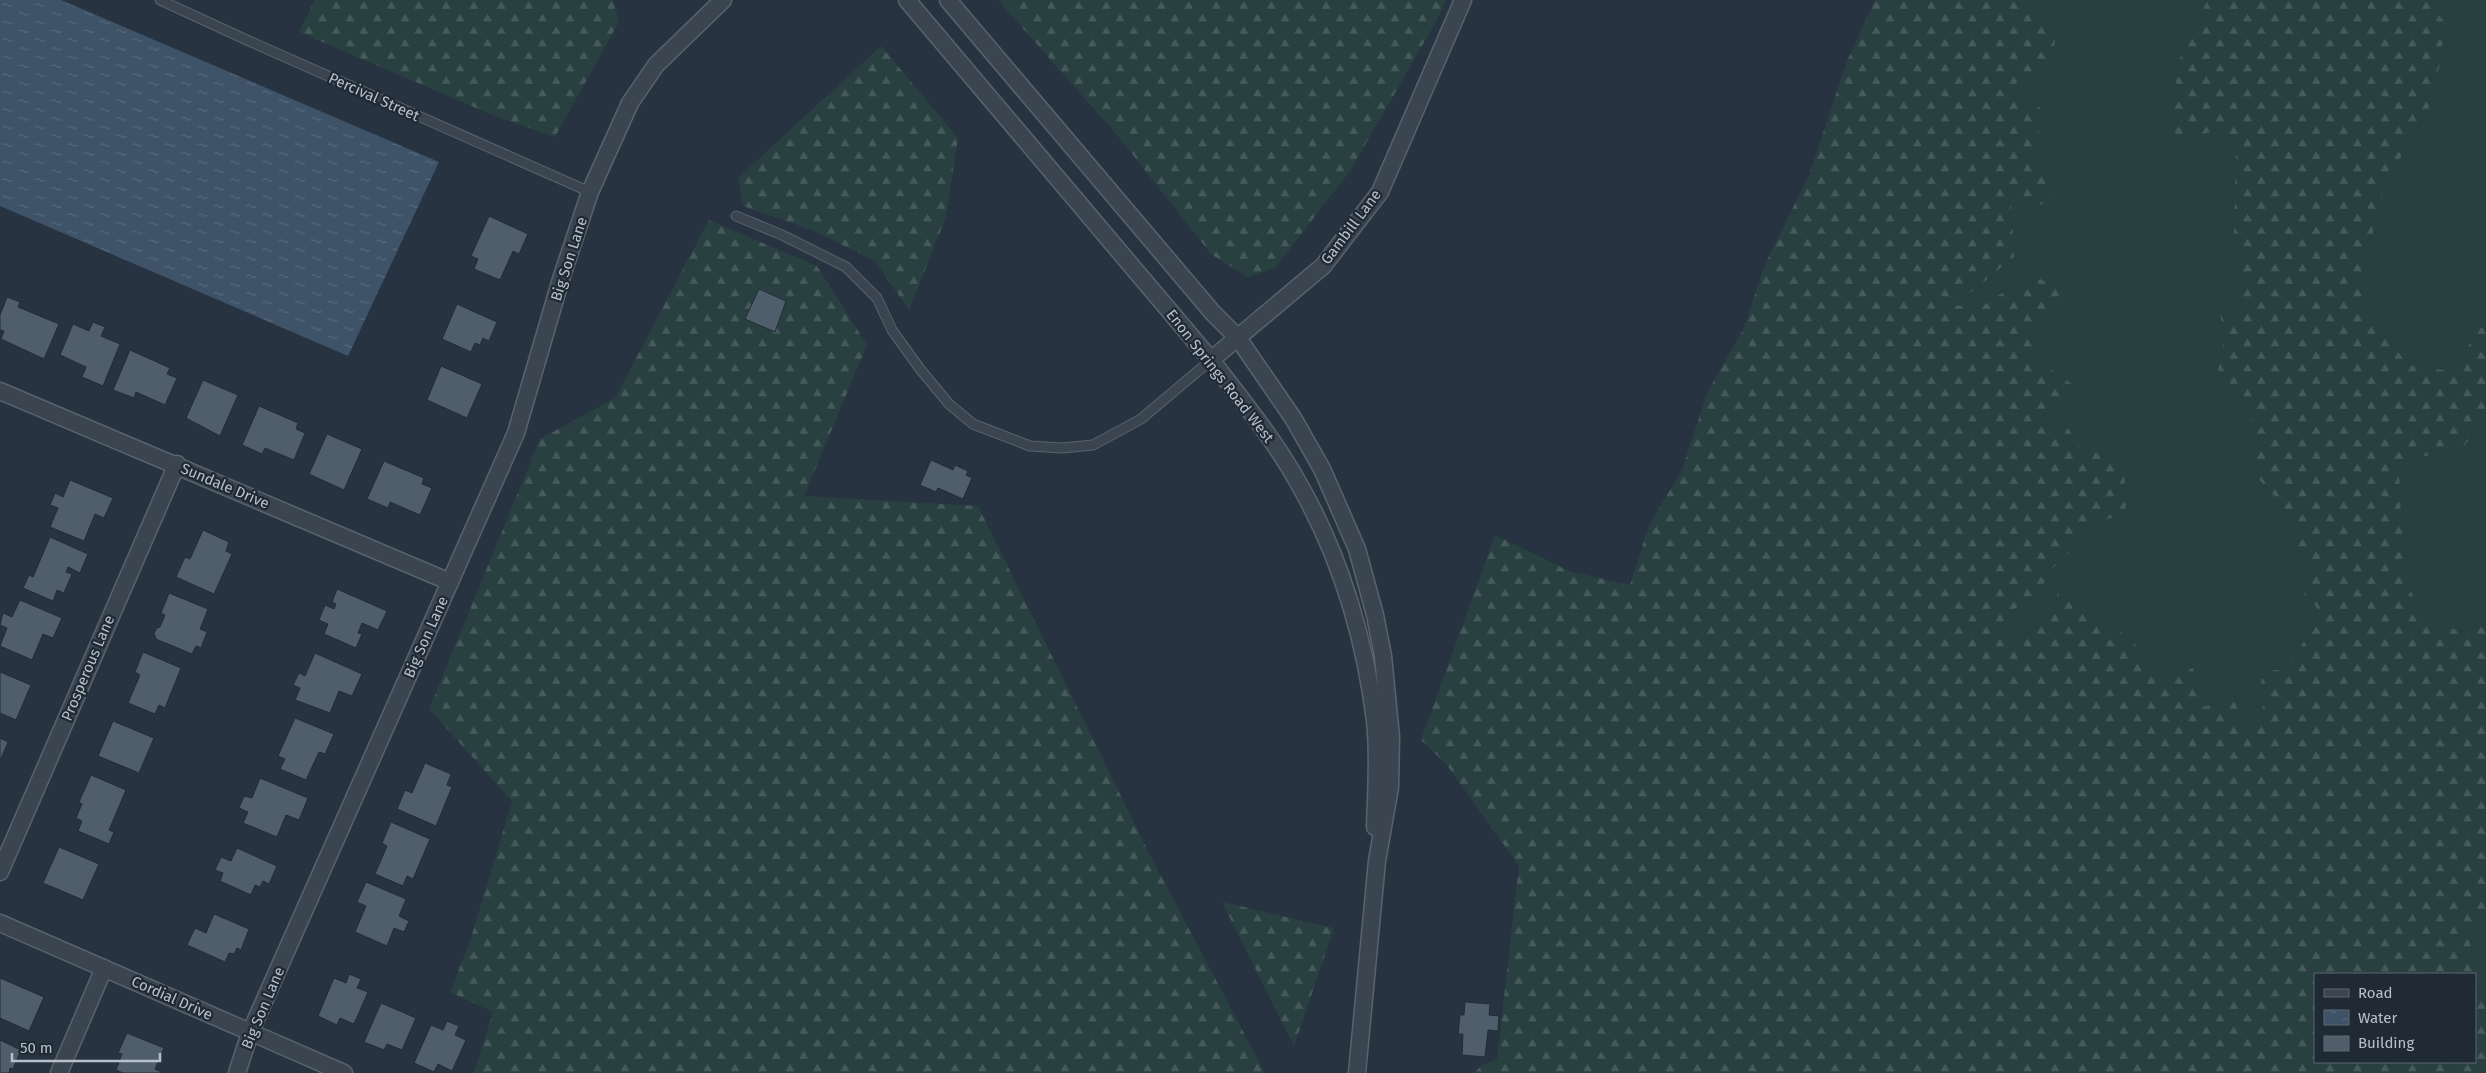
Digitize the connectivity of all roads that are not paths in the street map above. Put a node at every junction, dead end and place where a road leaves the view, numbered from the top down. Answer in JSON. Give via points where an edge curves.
{"nodes":[{"id":1,"x":160,"y":0,"type":"edge"},
{"id":2,"x":723,"y":0,"type":"edge"},
{"id":3,"x":907,"y":0,"type":"edge"},
{"id":4,"x":948,"y":0,"type":"edge"},
{"id":5,"x":1464,"y":0,"type":"edge"},
{"id":6,"x":590,"y":192,"type":"junction"},
{"id":7,"x":736,"y":216,"type":"dead end"},
{"id":8,"x":1238,"y":338,"type":"junction"},
{"id":9,"x":1211,"y":360,"type":"junction"},
{"id":10,"x":0,"y":391,"type":"edge"},
{"id":11,"x":176,"y":464,"type":"junction"},
{"id":12,"x":450,"y":582,"type":"junction"},
{"id":13,"x":0,"y":872,"type":"edge"},
{"id":14,"x":1375,"y":886,"type":"junction"},
{"id":15,"x":0,"y":923,"type":"edge"},
{"id":16,"x":104,"y":968,"type":"junction"},
{"id":17,"x":250,"y":1033,"type":"junction"},
{"id":18,"x":59,"y":1073,"type":"edge"},
{"id":19,"x":237,"y":1073,"type":"edge"},
{"id":20,"x":344,"y":1073,"type":"edge"},
{"id":21,"x":1357,"y":1073,"type":"edge"}],
"edges":[{"from":1,"to":6,"type":"lane","name":"Percival Street"},
{"from":2,"to":6,"type":"street","name":"Big Son Lane","via":[[656,65],[635,95]]},
{"from":3,"to":9,"type":"street","name":"Enon Springs Road West"},
{"from":4,"to":8,"type":"street","via":[[1213,313]]},
{"from":5,"to":8,"type":"street","name":"Gambill Lane","via":[[1380,192],[1323,266]]},
{"from":6,"to":12,"type":"street","name":"Big Son Lane","via":[[516,433]]},
{"from":7,"to":9,"type":"lane","via":[[846,267],[878,298],[892,330],[949,404],[973,424],[1030,446],[1062,448],[1092,445],[1140,420]]},
{"from":8,"to":9,"type":"street","name":"Gambill Lane"},
{"from":8,"to":14,"type":"street","via":[[1293,418],[1322,469],[1357,549],[1375,615],[1389,699],[1391,737],[1390,787]]},
{"from":9,"to":14,"type":"street","name":"Enon Springs Road West","via":[[1257,419],[1299,485],[1347,594],[1366,667],[1375,722]]},
{"from":10,"to":11,"type":"street","name":"Sundale Drive"},
{"from":11,"to":12,"type":"street","name":"Sundale Drive"},
{"from":11,"to":13,"type":"street","name":"Prosperous Lane"},
{"from":12,"to":17,"type":"street","name":"Big Son Lane"},
{"from":14,"to":21,"type":"street"},
{"from":15,"to":16,"type":"street","name":"Cordial Drive"},
{"from":16,"to":17,"type":"street","name":"Cordial Drive"},
{"from":16,"to":18,"type":"street"},
{"from":17,"to":19,"type":"street","name":"Big Son Lane"},
{"from":17,"to":20,"type":"street","name":"Cordial Drive"}]}
